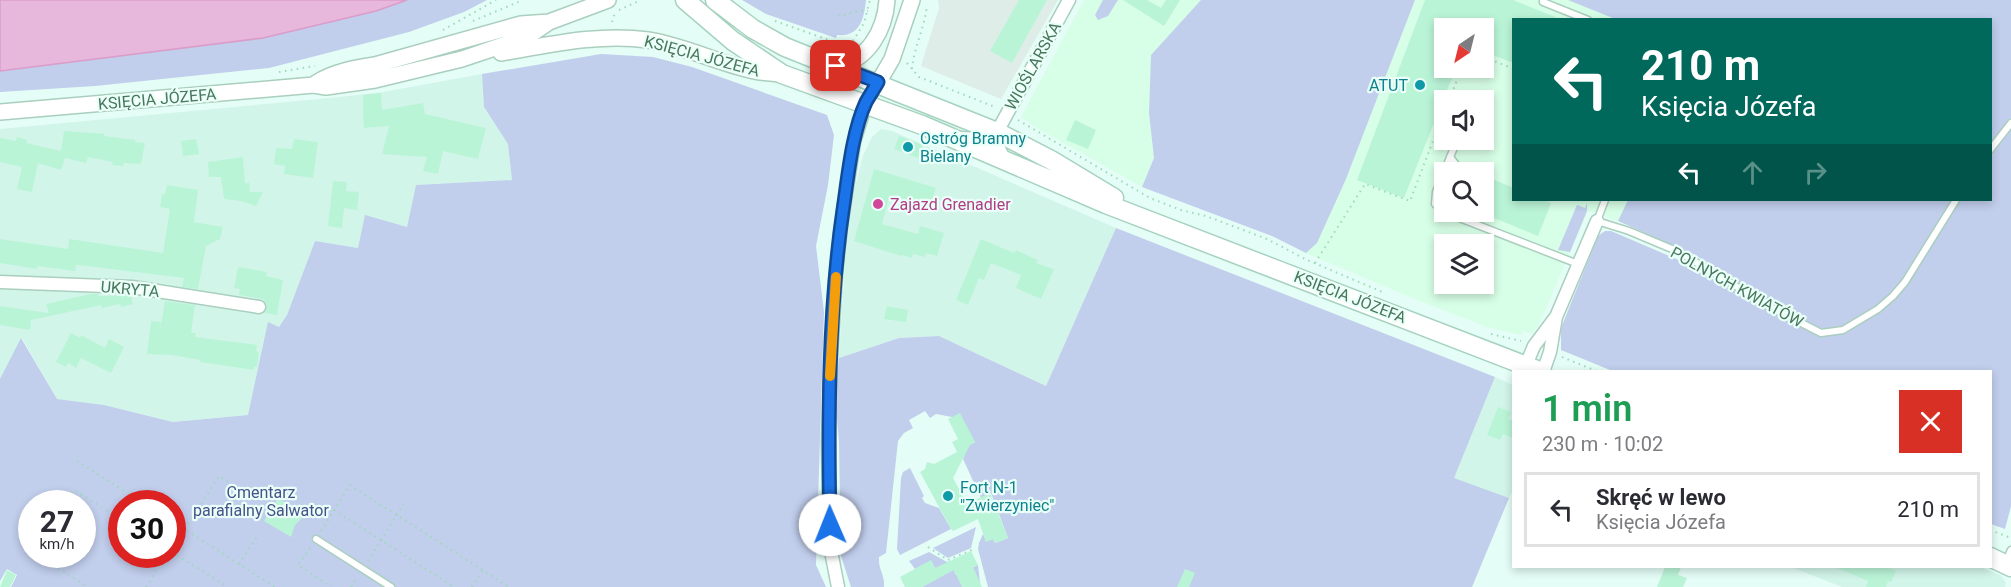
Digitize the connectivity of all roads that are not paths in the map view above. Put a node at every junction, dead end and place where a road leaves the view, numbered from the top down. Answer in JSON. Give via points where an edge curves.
{"nodes":[{"id":1,"x":608,"y":0,"type":"edge"},
{"id":2,"x":715,"y":0,"type":"edge"},
{"id":3,"x":887,"y":0,"type":"edge"},
{"id":4,"x":912,"y":0,"type":"edge"},
{"id":5,"x":1069,"y":0,"type":"edge"},
{"id":6,"x":1543,"y":0,"type":"edge"},
{"id":7,"x":687,"y":2,"type":"edge"},
{"id":8,"x":1583,"y":18,"type":"edge"},
{"id":9,"x":549,"y":22,"type":"junction"},
{"id":10,"x":462,"y":58,"type":"junction"},
{"id":11,"x":836,"y":66,"type":"junction"},
{"id":12,"x":782,"y":74,"type":"junction"},
{"id":13,"x":878,"y":82,"type":"junction"},
{"id":14,"x":314,"y":85,"type":"junction"},
{"id":15,"x":866,"y":104,"type":"junction"},
{"id":16,"x":0,"y":112,"type":"edge"},
{"id":17,"x":2011,"y":123,"type":"edge"},
{"id":18,"x":997,"y":132,"type":"junction"},
{"id":19,"x":951,"y":137,"type":"junction"},
{"id":20,"x":1992,"y":147,"type":"edge"},
{"id":21,"x":1454,"y":150,"type":"edge"},
{"id":22,"x":1452,"y":160,"type":"edge"},
{"id":23,"x":1009,"y":164,"type":"junction"},
{"id":24,"x":1605,"y":201,"type":"edge"},
{"id":25,"x":1955,"y":201,"type":"edge"},
{"id":26,"x":1597,"y":221,"type":"junction"},
{"id":27,"x":1469,"y":222,"type":"edge"},
{"id":28,"x":1156,"y":223,"type":"junction"},
{"id":29,"x":1578,"y":264,"type":"junction"},
{"id":30,"x":0,"y":282,"type":"edge"},
{"id":31,"x":259,"y":307,"type":"dead end"},
{"id":32,"x":1556,"y":317,"type":"junction"},
{"id":33,"x":1537,"y":370,"type":"edge"},
{"id":34,"x":316,"y":539,"type":"road end"},
{"id":35,"x":391,"y":587,"type":"edge"},
{"id":36,"x":838,"y":587,"type":"edge"}],
"edges":[{"from":1,"to":9,"type":"street","name":"KSIĘCIA JÓZEFA"},
{"from":2,"to":11,"type":"main road","name":"KSIĘCIA JÓZEFA","via":[[768,38]]},
{"from":3,"to":11,"type":"street","via":[[879,32],[867,50],[856,60]]},
{"from":4,"to":13,"type":"street","via":[[892,59]]},
{"from":5,"to":18,"type":"street","name":"WIOŚLARSKA"},
{"from":6,"to":8,"type":"lane"},
{"from":7,"to":12,"type":"main road","via":[[733,42]]},
{"from":9,"to":10,"type":"street","name":"KSIĘCIA JÓZEFA","via":[[527,37]]},
{"from":9,"to":14,"type":"street","name":"KSIĘCIA JÓZEFA","via":[[521,24],[355,68]]},
{"from":10,"to":12,"type":"street","name":"KSIĘCIA JÓZEFA","via":[[600,38],[627,38],[650,40],[756,72]]},
{"from":10,"to":14,"type":"street","name":"KSIĘCIA JÓZEFA","via":[[375,80]]},
{"from":11,"to":13,"type":"main road","name":"KSIĘCIA JÓZEFA"},
{"from":12,"to":15,"type":"main road","name":"KSIĘCIA JÓZEFA"},
{"from":13,"to":15,"type":"street"},
{"from":13,"to":18,"type":"main road","name":"KSIĘCIA JÓZEFA"},
{"from":14,"to":16,"type":"street","name":"KSIĘCIA JÓZEFA"},
{"from":15,"to":19,"type":"main road","name":"KSIĘCIA JÓZEFA"},
{"from":15,"to":36,"type":"street","via":[[854,142],[841,226],[831,357],[830,546]]},
{"from":17,"to":20,"type":"lane"},
{"from":18,"to":19,"type":"street","via":[[980,139]]},
{"from":18,"to":23,"type":"street","via":[[999,149]]},
{"from":18,"to":28,"type":"main road","name":"KSIĘCIA JÓZEFA"},
{"from":19,"to":23,"type":"main road","name":"KSIĘCIA JÓZEFA"},
{"from":21,"to":22,"type":"lane"},
{"from":23,"to":28,"type":"main road","name":"KSIĘCIA JÓZEFA"},
{"from":24,"to":26,"type":"lane"},
{"from":25,"to":26,"type":"lane","name":"POLNYCH KWIATÓW","via":[[1893,296],[1843,330],[1821,333],[1679,252]]},
{"from":26,"to":29,"type":"street"},
{"from":27,"to":29,"type":"lane"},
{"from":28,"to":33,"type":"main road","name":"KSIĘCIA JÓZEFA"},
{"from":29,"to":32,"type":"street"},
{"from":30,"to":31,"type":"street","name":"UKRYTA","via":[[132,287]]},
{"from":32,"to":33,"type":"street","via":[[1550,352]]},
{"from":32,"to":33,"type":"street","via":[[1534,346]]},
{"from":34,"to":35,"type":"lane"}]}
